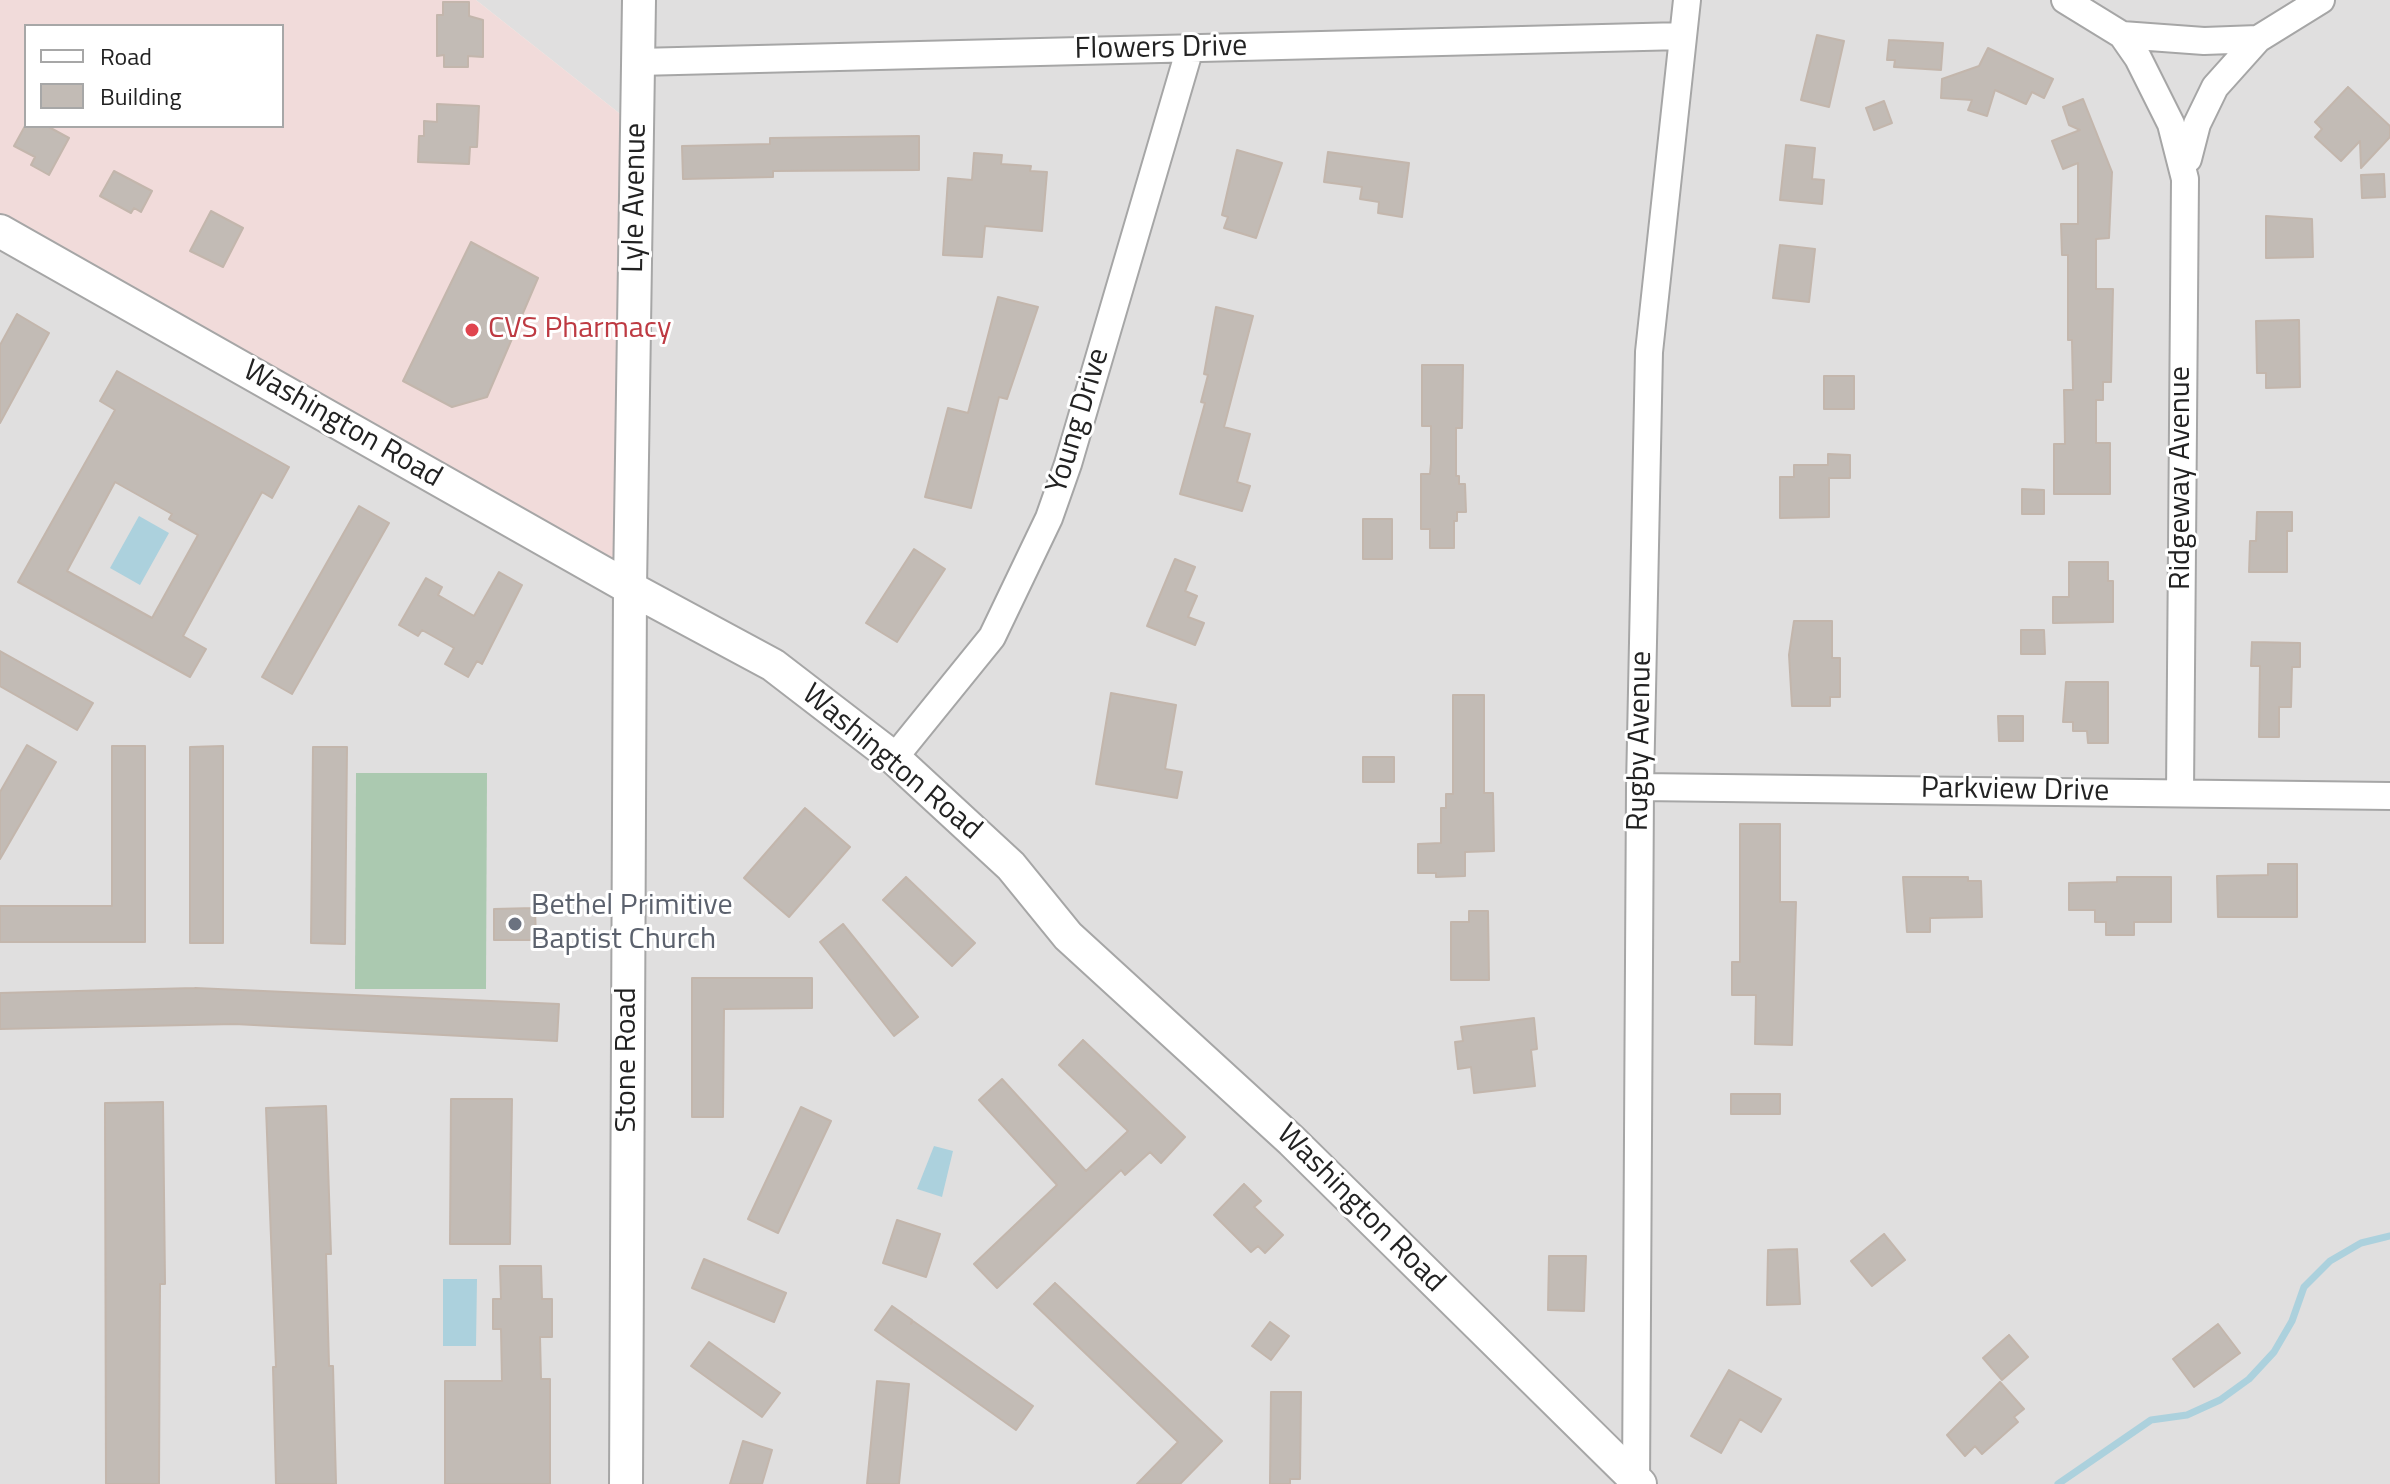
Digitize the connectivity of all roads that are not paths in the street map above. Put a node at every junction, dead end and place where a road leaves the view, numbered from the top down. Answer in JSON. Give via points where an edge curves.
{"nodes":[{"id":1,"x":639,"y":0,"type":"edge"},
{"id":2,"x":1687,"y":0,"type":"edge"},
{"id":3,"x":2065,"y":0,"type":"edge"},
{"id":4,"x":2321,"y":0,"type":"edge"},
{"id":5,"x":2122,"y":35,"type":"junction"},
{"id":6,"x":1683,"y":36,"type":"junction"},
{"id":7,"x":2258,"y":39,"type":"junction"},
{"id":8,"x":1190,"y":48,"type":"junction"},
{"id":9,"x":638,"y":62,"type":"junction"},
{"id":10,"x":2182,"y":163,"type":"junction"},
{"id":11,"x":0,"y":231,"type":"edge"},
{"id":12,"x":630,"y":588,"type":"junction"},
{"id":13,"x":894,"y":758,"type":"junction"},
{"id":14,"x":1640,"y":787,"type":"junction"},
{"id":15,"x":2180,"y":793,"type":"junction"},
{"id":16,"x":2390,"y":796,"type":"edge"},
{"id":17,"x":1638,"y":1483,"type":"edge"},
{"id":18,"x":626,"y":1484,"type":"edge"}],
"edges":[{"from":1,"to":9,"type":"street","name":"Lyle Avenue"},
{"from":2,"to":6,"type":"street","name":"Rugby Avenue"},
{"from":3,"to":5,"type":"street"},
{"from":4,"to":7,"type":"street"},
{"from":5,"to":7,"type":"street"},
{"from":5,"to":10,"type":"street","via":[[2155,88]]},
{"from":6,"to":8,"type":"street","name":"Flowers Drive"},
{"from":6,"to":14,"type":"street","name":"Rugby Avenue","via":[[1649,352]]},
{"from":7,"to":10,"type":"street","via":[[2215,87]]},
{"from":8,"to":9,"type":"street","name":"Flowers Drive"},
{"from":8,"to":13,"type":"street","name":"Young Drive","via":[[1049,518],[992,637]]},
{"from":9,"to":12,"type":"street","name":"Lyle Avenue"},
{"from":10,"to":15,"type":"street","name":"Ridgeway Avenue"},
{"from":11,"to":12,"type":"street","name":"Washington Road"},
{"from":12,"to":13,"type":"street","name":"Washington Road","via":[[773,665]]},
{"from":12,"to":18,"type":"street","name":"Stone Road"},
{"from":13,"to":17,"type":"street","name":"Washington Road","via":[[1011,866],[1068,936],[1292,1141]]},
{"from":14,"to":15,"type":"street","name":"Parkview Drive"},
{"from":14,"to":17,"type":"street","name":"Rugby Avenue"},
{"from":15,"to":16,"type":"street","name":"Parkview Drive"}]}
